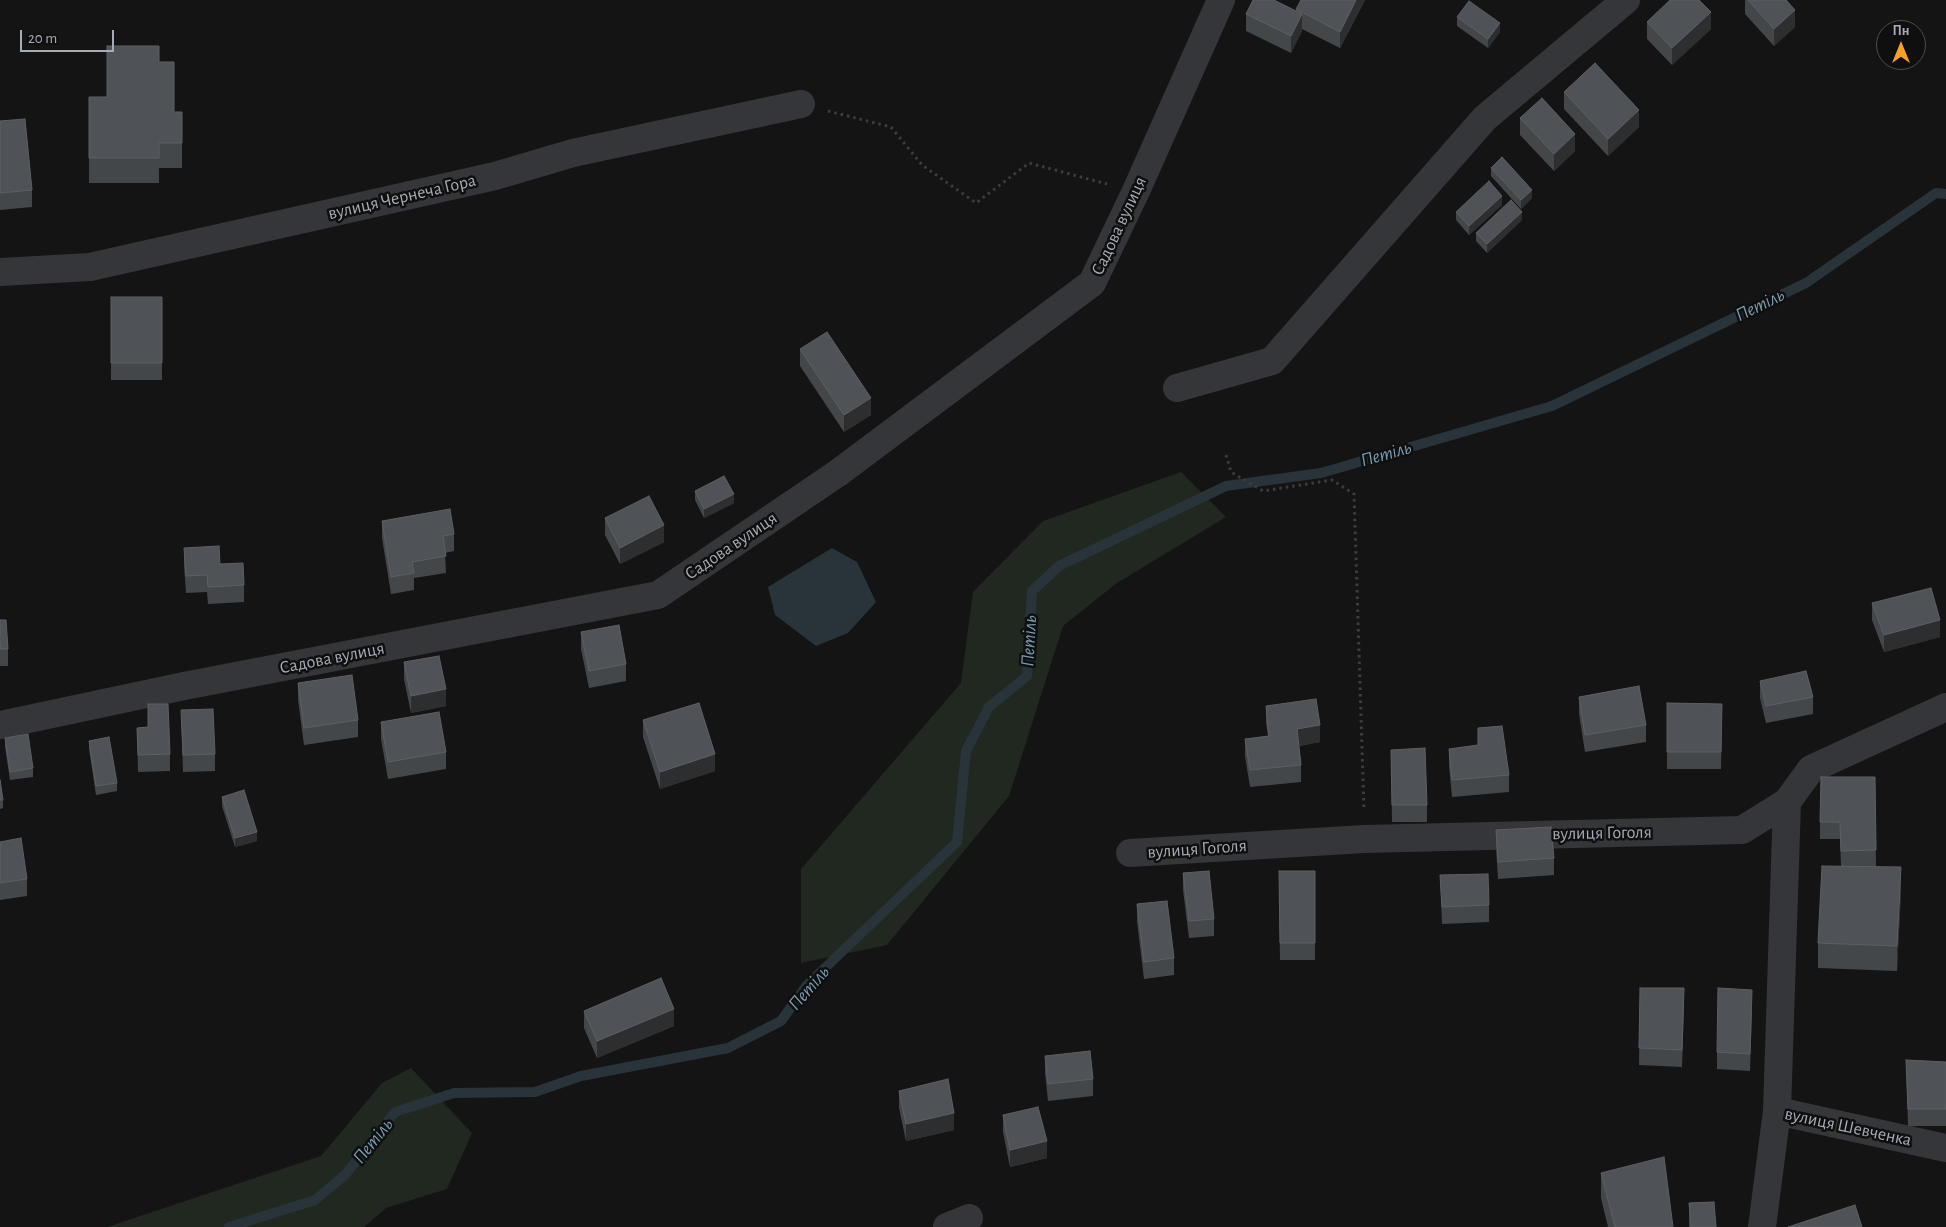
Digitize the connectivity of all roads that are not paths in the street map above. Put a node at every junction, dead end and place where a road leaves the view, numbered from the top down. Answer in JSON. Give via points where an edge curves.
{"nodes":[{"id":1,"x":1221,"y":0,"type":"edge"},
{"id":2,"x":1626,"y":0,"type":"edge"},
{"id":3,"x":801,"y":104,"type":"road end"},
{"id":4,"x":0,"y":272,"type":"edge"},
{"id":5,"x":1177,"y":388,"type":"dead end"},
{"id":6,"x":1946,"y":707,"type":"edge"},
{"id":7,"x":0,"y":725,"type":"edge"},
{"id":8,"x":1787,"y":802,"type":"junction"},
{"id":9,"x":1130,"y":853,"type":"dead end"},
{"id":10,"x":1777,"y":1111,"type":"junction"},
{"id":11,"x":1946,"y":1148,"type":"edge"},
{"id":12,"x":1762,"y":1227,"type":"edge"}],
"edges":[{"from":1,"to":7,"type":"street","name":"Садова вулиця","via":[[1092,283],[838,473],[658,595],[184,686]]},
{"from":2,"to":5,"type":"street","via":[[1485,118],[1272,361]]},
{"from":3,"to":4,"type":"street","name":"вулиця Чернеча Гора","via":[[573,153],[495,176],[90,267]]},
{"from":6,"to":8,"type":"street","name":"вулиця Гоголя","via":[[1811,769]]},
{"from":8,"to":9,"type":"street","name":"вулиця Гоголя","via":[[1742,830],[1364,839]]},
{"from":8,"to":10,"type":"street"},
{"from":10,"to":11,"type":"street","name":"вулиця Шевченка"},
{"from":10,"to":12,"type":"street","name":"вулиця Шевченка"}]}
